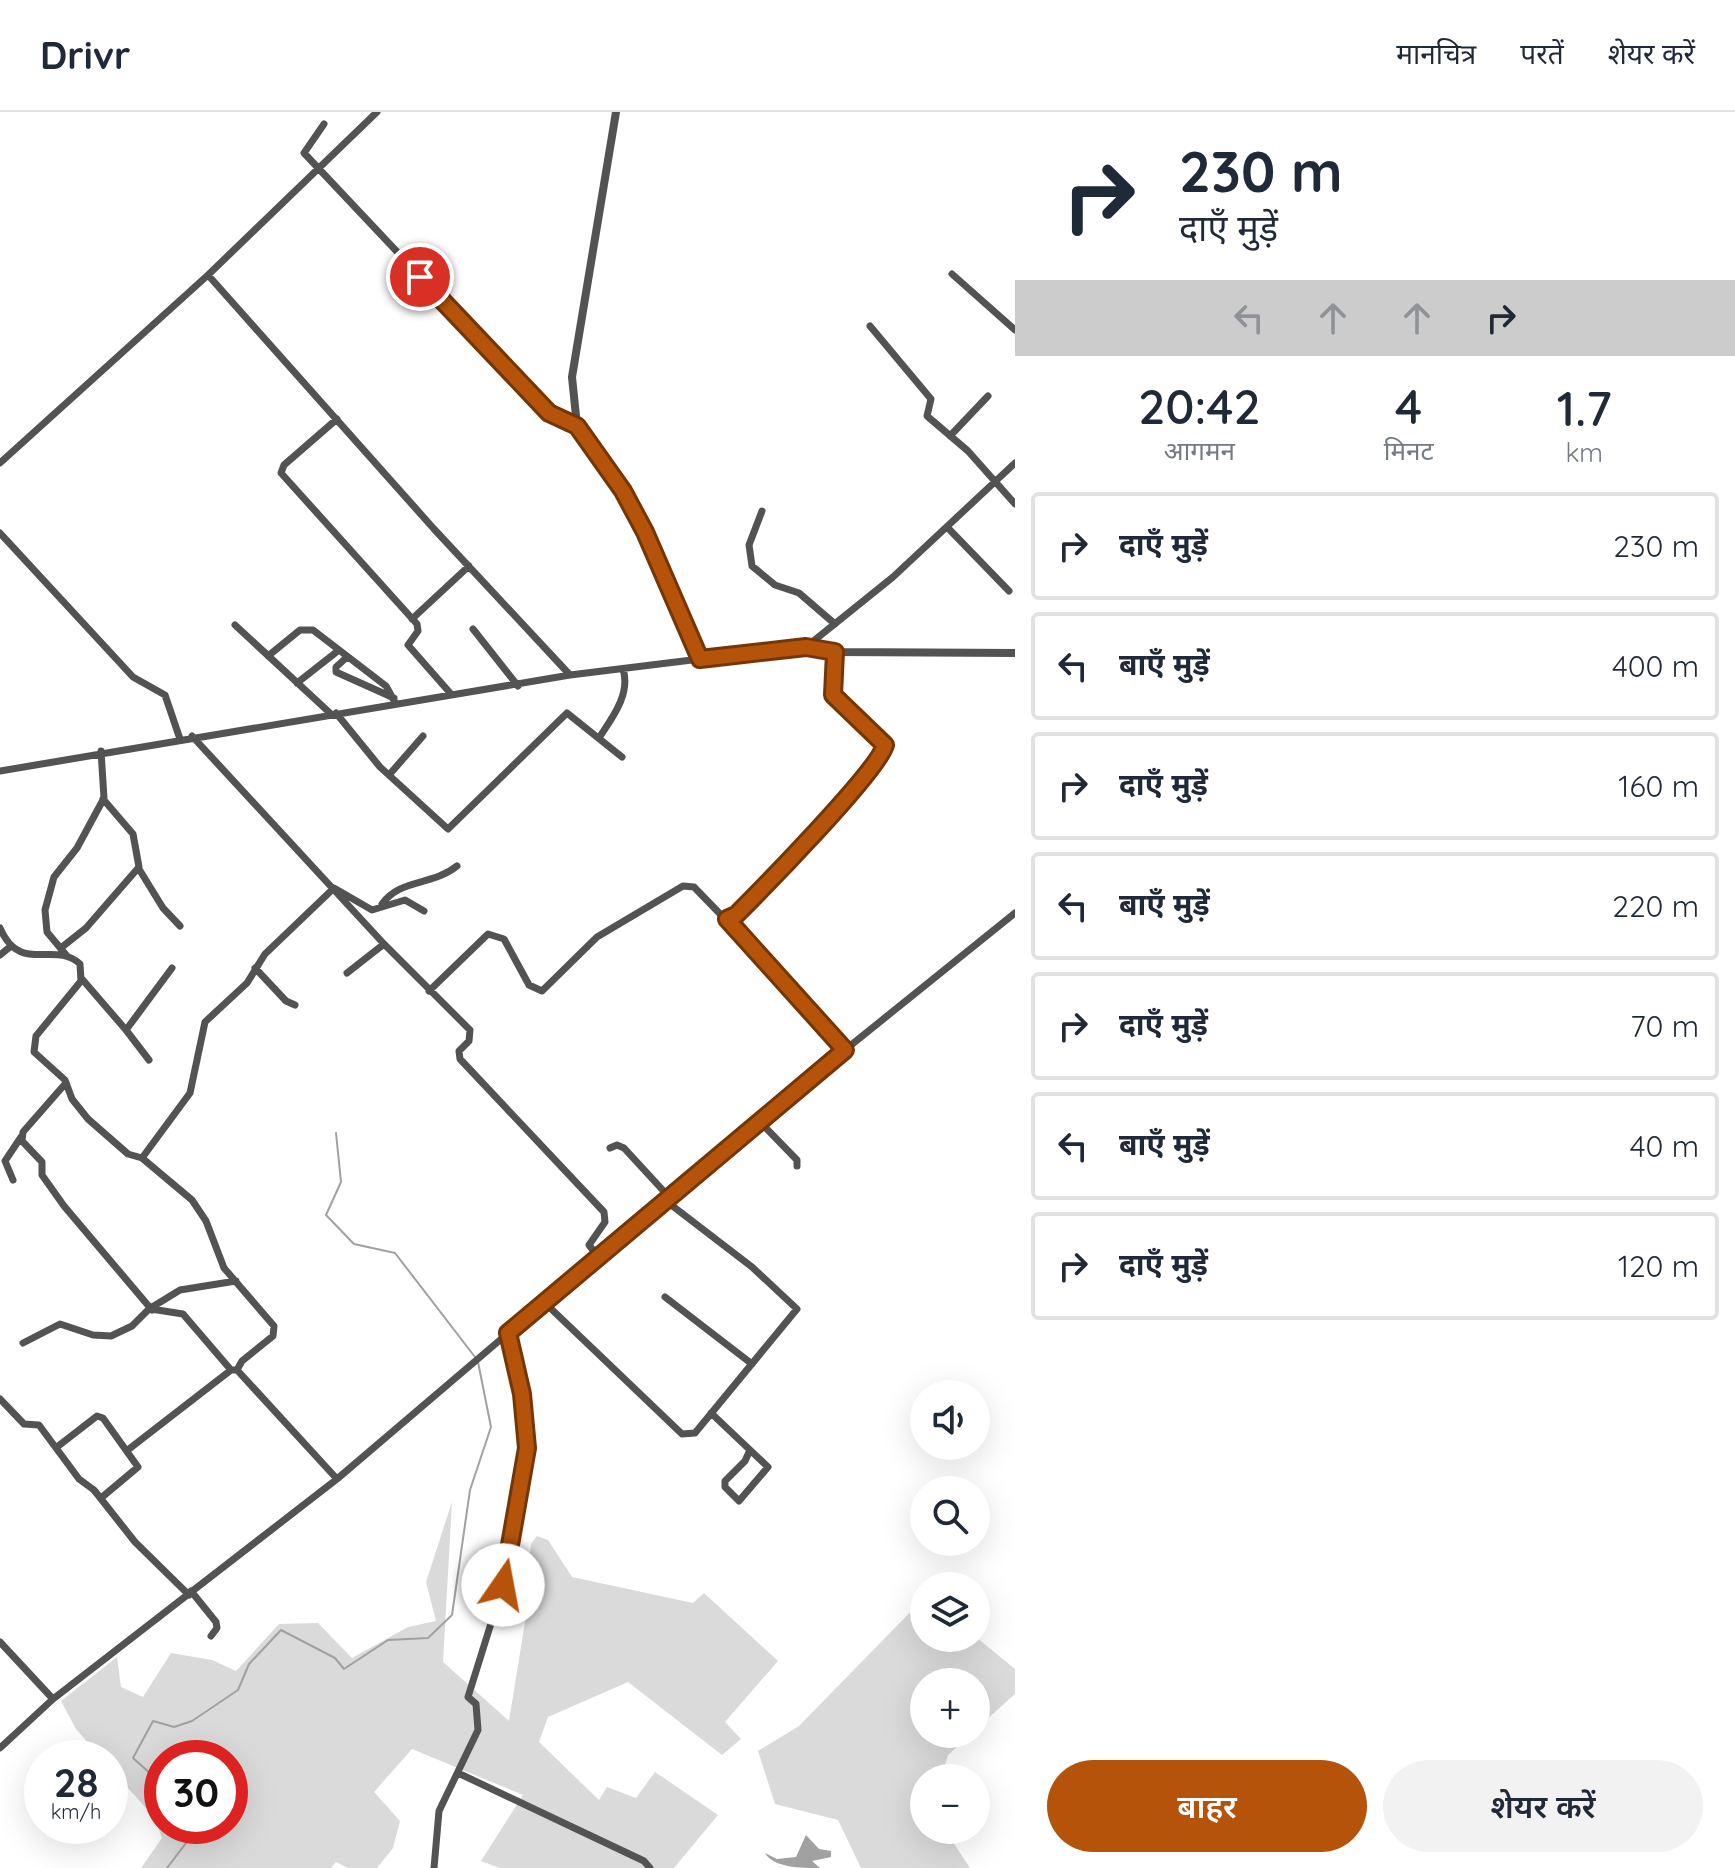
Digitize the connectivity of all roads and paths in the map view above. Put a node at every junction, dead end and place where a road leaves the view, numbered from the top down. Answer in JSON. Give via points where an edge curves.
{"nodes":[{"id":1,"x":377,"y":112,"type":"edge"},
{"id":2,"x":616,"y":112,"type":"edge"},
{"id":3,"x":324,"y":124,"type":"dead end"},
{"id":4,"x":321,"y":168,"type":"junction"},
{"id":5,"x":952,"y":274,"type":"dead end"},
{"id":6,"x":208,"y":275,"type":"junction"},
{"id":7,"x":870,"y":326,"type":"dead end"},
{"id":8,"x":1015,"y":330,"type":"edge"},
{"id":9,"x":988,"y":396,"type":"dead end"},
{"id":10,"x":337,"y":419,"type":"junction"},
{"id":11,"x":577,"y":426,"type":"junction"},
{"id":12,"x":950,"y":436,"type":"junction"},
{"id":13,"x":0,"y":463,"type":"edge"},
{"id":14,"x":1015,"y":463,"type":"edge"},
{"id":15,"x":995,"y":480,"type":"junction"},
{"id":16,"x":1015,"y":504,"type":"edge"},
{"id":17,"x":762,"y":511,"type":"dead end"},
{"id":18,"x":947,"y":527,"type":"junction"},
{"id":19,"x":0,"y":533,"type":"edge"},
{"id":20,"x":469,"y":566,"type":"junction"},
{"id":21,"x":1009,"y":591,"type":"dead end"},
{"id":22,"x":412,"y":619,"type":"junction"},
{"id":23,"x":835,"y":624,"type":"junction"},
{"id":24,"x":235,"y":625,"type":"dead end"},
{"id":25,"x":473,"y":629,"type":"dead end"},
{"id":26,"x":806,"y":647,"type":"junction"},
{"id":27,"x":339,"y":650,"type":"junction"},
{"id":28,"x":835,"y":652,"type":"junction"},
{"id":29,"x":1015,"y":653,"type":"edge"},
{"id":30,"x":268,"y":656,"type":"junction"},
{"id":31,"x":347,"y":657,"type":"junction"},
{"id":32,"x":700,"y":659,"type":"junction"},
{"id":33,"x":623,"y":669,"type":"junction"},
{"id":34,"x":570,"y":675,"type":"junction"},
{"id":35,"x":297,"y":683,"type":"junction"},
{"id":36,"x":518,"y":686,"type":"junction"},
{"id":37,"x":451,"y":694,"type":"junction"},
{"id":38,"x":395,"y":701,"type":"junction"},
{"id":39,"x":334,"y":713,"type":"junction"},
{"id":40,"x":192,"y":736,"type":"junction"},
{"id":41,"x":423,"y":736,"type":"dead end"},
{"id":42,"x":599,"y":738,"type":"junction"},
{"id":43,"x":180,"y":739,"type":"junction"},
{"id":44,"x":101,"y":751,"type":"junction"},
{"id":45,"x":622,"y":757,"type":"dead end"},
{"id":46,"x":0,"y":771,"type":"edge"},
{"id":47,"x":389,"y":775,"type":"junction"},
{"id":48,"x":103,"y":799,"type":"junction"},
{"id":49,"x":457,"y":866,"type":"dead end"},
{"id":50,"x":139,"y":869,"type":"junction"},
{"id":51,"x":334,"y":888,"type":"junction"},
{"id":52,"x":382,"y":904,"type":"junction"},
{"id":53,"x":424,"y":911,"type":"dead end"},
{"id":54,"x":1015,"y":913,"type":"edge"},
{"id":55,"x":727,"y":919,"type":"junction"},
{"id":56,"x":180,"y":926,"type":"dead end"},
{"id":57,"x":0,"y":928,"type":"edge"},
{"id":58,"x":384,"y":944,"type":"junction"},
{"id":59,"x":11,"y":946,"type":"junction"},
{"id":60,"x":62,"y":947,"type":"junction"},
{"id":61,"x":0,"y":955,"type":"edge"},
{"id":62,"x":67,"y":956,"type":"junction"},
{"id":63,"x":172,"y":968,"type":"dead end"},
{"id":64,"x":255,"y":968,"type":"junction"},
{"id":65,"x":347,"y":973,"type":"dead end"},
{"id":66,"x":82,"y":979,"type":"junction"},
{"id":67,"x":429,"y":991,"type":"junction"},
{"id":68,"x":295,"y":1005,"type":"dead end"},
{"id":69,"x":126,"y":1030,"type":"junction"},
{"id":70,"x":845,"y":1050,"type":"junction"},
{"id":71,"x":149,"y":1060,"type":"dead end"},
{"id":72,"x":65,"y":1084,"type":"junction"},
{"id":73,"x":758,"y":1120,"type":"junction"},
{"id":74,"x":22,"y":1136,"type":"junction"},
{"id":75,"x":610,"y":1148,"type":"dead end"},
{"id":76,"x":142,"y":1158,"type":"junction"},
{"id":77,"x":797,"y":1166,"type":"dead end"},
{"id":78,"x":13,"y":1180,"type":"dead end"},
{"id":79,"x":668,"y":1200,"type":"junction"},
{"id":80,"x":599,"y":1258,"type":"junction"},
{"id":81,"x":237,"y":1281,"type":"junction"},
{"id":82,"x":665,"y":1297,"type":"dead end"},
{"id":83,"x":545,"y":1303,"type":"junction"},
{"id":84,"x":150,"y":1309,"type":"junction"},
{"id":85,"x":508,"y":1333,"type":"junction"},
{"id":86,"x":23,"y":1343,"type":"dead end"},
{"id":87,"x":752,"y":1364,"type":"junction"},
{"id":88,"x":234,"y":1370,"type":"junction"},
{"id":89,"x":0,"y":1399,"type":"edge"},
{"id":90,"x":711,"y":1413,"type":"junction"},
{"id":91,"x":57,"y":1447,"type":"junction"},
{"id":92,"x":129,"y":1449,"type":"junction"},
{"id":93,"x":750,"y":1450,"type":"junction"},
{"id":94,"x":337,"y":1479,"type":"junction"},
{"id":95,"x":101,"y":1498,"type":"junction"},
{"id":96,"x":190,"y":1593,"type":"junction"},
{"id":97,"x":211,"y":1636,"type":"dead end"},
{"id":98,"x":0,"y":1642,"type":"edge"},
{"id":99,"x":53,"y":1699,"type":"junction"},
{"id":100,"x":0,"y":1748,"type":"edge"},
{"id":101,"x":458,"y":1773,"type":"junction"},
{"id":102,"x":434,"y":1868,"type":"edge"},
{"id":103,"x":650,"y":1868,"type":"edge"}],
"edges":[{"from":1,"to":4,"type":"street"},
{"from":2,"to":11,"type":"street","via":[[572,377]]},
{"from":3,"to":4,"type":"street","via":[[303,151]]},
{"from":4,"to":6,"type":"street"},
{"from":4,"to":11,"type":"street","via":[[540,404]]},
{"from":5,"to":8,"type":"street"},
{"from":6,"to":10,"type":"street"},
{"from":6,"to":13,"type":"street"},
{"from":7,"to":12,"type":"street","via":[[931,399],[927,416]]},
{"from":9,"to":12,"type":"street"},
{"from":10,"to":20,"type":"street"},
{"from":10,"to":22,"type":"street","via":[[281,473]]},
{"from":11,"to":32,"type":"street","via":[[634,510]]},
{"from":12,"to":15,"type":"street"},
{"from":14,"to":15,"type":"street"},
{"from":15,"to":16,"type":"street"},
{"from":15,"to":18,"type":"street"},
{"from":17,"to":23,"type":"street","via":[[749,545],[752,566],[775,585],[799,593]]},
{"from":18,"to":21,"type":"street"},
{"from":18,"to":23,"type":"street"},
{"from":19,"to":43,"type":"street","via":[[133,677],[165,695]]},
{"from":20,"to":22,"type":"street"},
{"from":20,"to":34,"type":"street"},
{"from":22,"to":37,"type":"street","via":[[419,628],[408,645]]},
{"from":23,"to":26,"type":"street"},
{"from":24,"to":30,"type":"street"},
{"from":25,"to":36,"type":"street"},
{"from":26,"to":28,"type":"street"},
{"from":26,"to":32,"type":"street"},
{"from":27,"to":30,"type":"street","via":[[304,628]]},
{"from":27,"to":31,"type":"street"},
{"from":27,"to":35,"type":"street"},
{"from":28,"to":29,"type":"street"},
{"from":28,"to":55,"type":"street","via":[[833,695],[883,741],[883,752],[782,868]]},
{"from":30,"to":35,"type":"street"},
{"from":31,"to":38,"type":"street","via":[[386,686]]},
{"from":31,"to":38,"type":"street","via":[[336,672]]},
{"from":32,"to":33,"type":"street"},
{"from":33,"to":34,"type":"street"},
{"from":33,"to":42,"type":"street","via":[[620,702]]},
{"from":34,"to":36,"type":"street"},
{"from":35,"to":39,"type":"street"},
{"from":36,"to":37,"type":"street"},
{"from":37,"to":38,"type":"street"},
{"from":38,"to":39,"type":"street"},
{"from":39,"to":40,"type":"street"},
{"from":39,"to":47,"type":"street"},
{"from":40,"to":43,"type":"street"},
{"from":40,"to":51,"type":"street"},
{"from":41,"to":47,"type":"street"},
{"from":42,"to":45,"type":"street"},
{"from":42,"to":47,"type":"street","via":[[573,715],[563,715],[448,829]]},
{"from":43,"to":44,"type":"street"},
{"from":44,"to":46,"type":"street"},
{"from":44,"to":48,"type":"street"},
{"from":48,"to":50,"type":"street","via":[[133,834]]},
{"from":48,"to":60,"type":"street","via":[[50,884],[45,926]]},
{"from":49,"to":52,"type":"street","via":[[432,881],[395,890]]},
{"from":50,"to":56,"type":"street"},
{"from":50,"to":60,"type":"street"},
{"from":51,"to":52,"type":"street","via":[[372,910]]},
{"from":51,"to":58,"type":"street"},
{"from":51,"to":64,"type":"street"},
{"from":52,"to":53,"type":"street","via":[[405,900]]},
{"from":54,"to":70,"type":"street"},
{"from":55,"to":67,"type":"street","via":[[694,887],[683,886],[597,937],[542,991],[529,985],[508,943],[494,933],[481,938]]},
{"from":55,"to":70,"type":"street"},
{"from":57,"to":59,"type":"street"},
{"from":58,"to":65,"type":"street"},
{"from":58,"to":67,"type":"street"},
{"from":59,"to":61,"type":"street"},
{"from":59,"to":62,"type":"street","via":[[31,955]]},
{"from":60,"to":62,"type":"street"},
{"from":62,"to":66,"type":"street","via":[[80,964]]},
{"from":63,"to":69,"type":"street"},
{"from":64,"to":68,"type":"street"},
{"from":64,"to":76,"type":"street","via":[[247,983],[205,1022],[190,1093]]},
{"from":66,"to":69,"type":"street"},
{"from":66,"to":72,"type":"street","via":[[32,1044],[38,1058]]},
{"from":67,"to":80,"type":"street","via":[[470,1030],[460,1059],[604,1212],[605,1222],[589,1245]]},
{"from":69,"to":71,"type":"street"},
{"from":70,"to":73,"type":"street"},
{"from":72,"to":74,"type":"street"},
{"from":72,"to":76,"type":"street","via":[[88,1119],[133,1157]]},
{"from":73,"to":77,"type":"street"},
{"from":73,"to":79,"type":"street"},
{"from":74,"to":78,"type":"street","via":[[6,1157]]},
{"from":74,"to":84,"type":"street","via":[[44,1164],[42,1175],[64,1206]]},
{"from":75,"to":79,"type":"street","via":[[624,1148]]},
{"from":76,"to":81,"type":"street","via":[[192,1200],[220,1261]]},
{"from":79,"to":80,"type":"street"},
{"from":79,"to":87,"type":"street","via":[[796,1305]]},
{"from":80,"to":83,"type":"street"},
{"from":81,"to":84,"type":"street","via":[[189,1286]]},
{"from":81,"to":88,"type":"street","via":[[275,1331]]},
{"from":82,"to":87,"type":"street"},
{"from":83,"to":85,"type":"street"},
{"from":83,"to":90,"type":"street","via":[[682,1434],[695,1433]]},
{"from":84,"to":86,"type":"street","via":[[111,1336],[60,1324]]},
{"from":84,"to":88,"type":"street","via":[[183,1314]]},
{"from":85,"to":94,"type":"street"},
{"from":85,"to":101,"type":"street","via":[[527,1448],[508,1569],[468,1697],[476,1704],[478,1730]]},
{"from":87,"to":90,"type":"street"},
{"from":88,"to":92,"type":"street"},
{"from":88,"to":94,"type":"street"},
{"from":89,"to":91,"type":"street","via":[[24,1424],[39,1425]]},
{"from":90,"to":93,"type":"street"},
{"from":91,"to":92,"type":"street","via":[[99,1416]]},
{"from":91,"to":95,"type":"street","via":[[79,1479]]},
{"from":92,"to":95,"type":"street","via":[[137,1471]]},
{"from":93,"to":93,"type":"street","via":[[725,1481],[739,1501],[768,1467]]},
{"from":94,"to":96,"type":"street"},
{"from":95,"to":96,"type":"street","via":[[135,1542]]},
{"from":96,"to":97,"type":"street","via":[[216,1622]]},
{"from":96,"to":99,"type":"street"},
{"from":98,"to":99,"type":"street"},
{"from":99,"to":100,"type":"street"},
{"from":101,"to":102,"type":"street","via":[[439,1811]]},
{"from":101,"to":103,"type":"street","via":[[587,1831]]}]}
